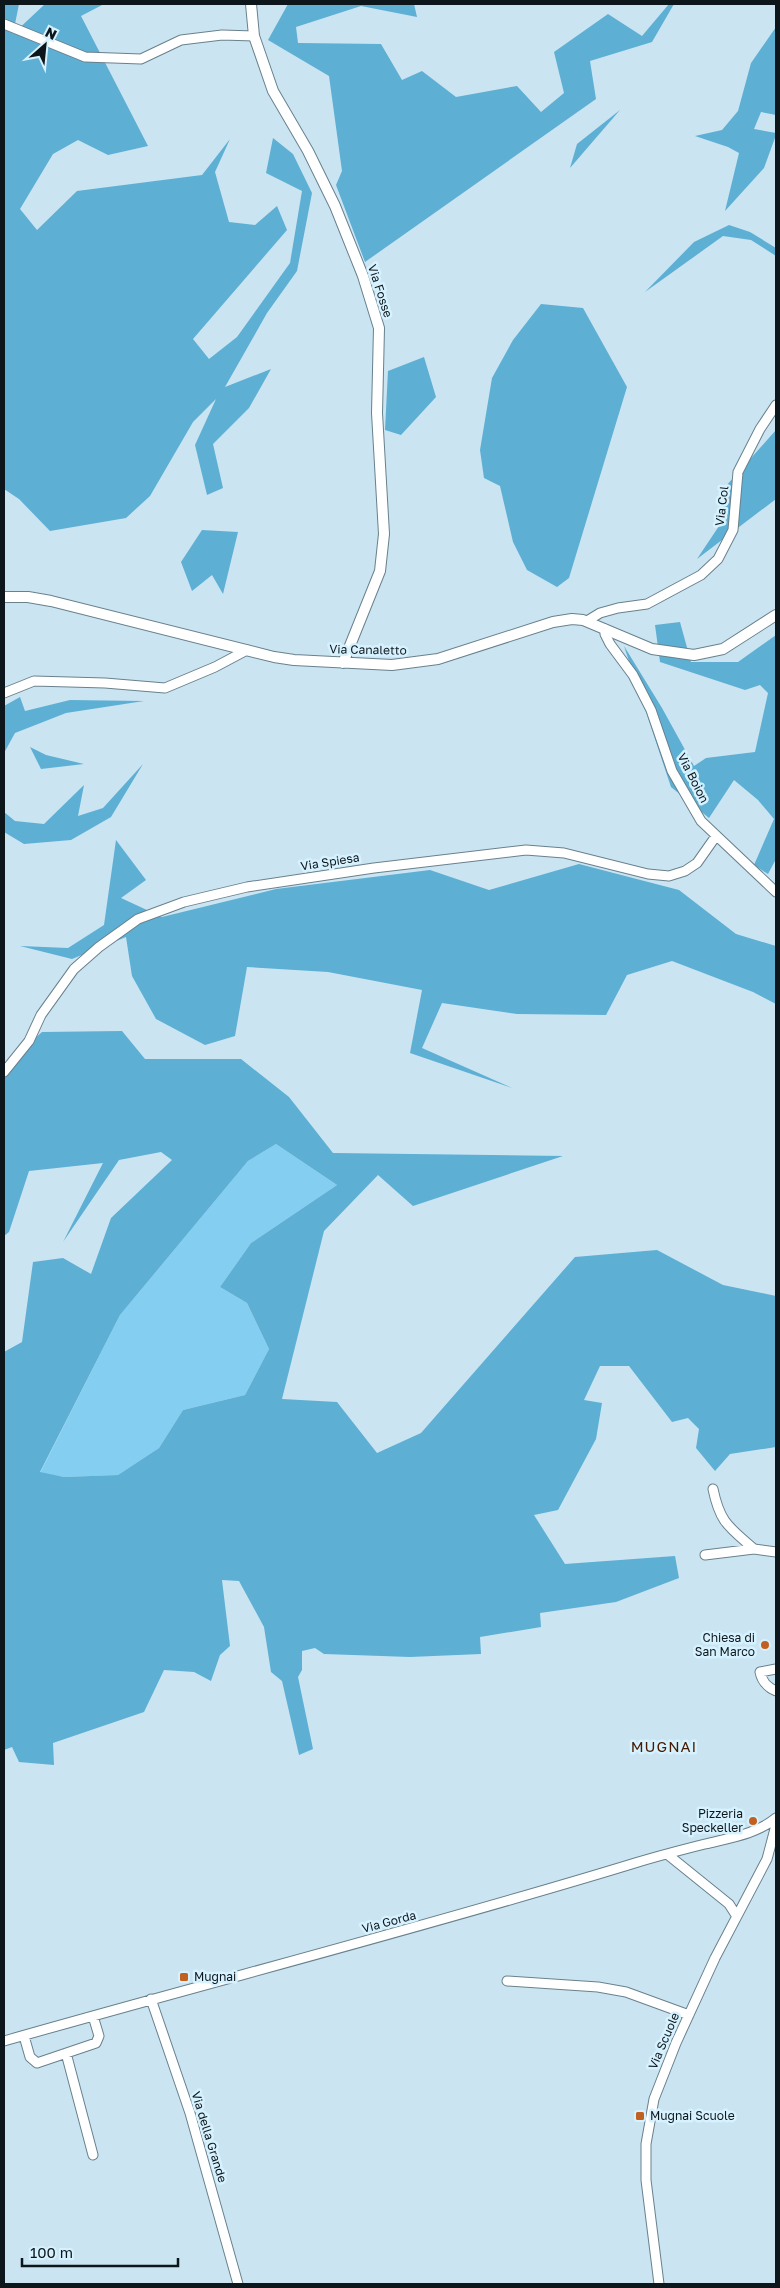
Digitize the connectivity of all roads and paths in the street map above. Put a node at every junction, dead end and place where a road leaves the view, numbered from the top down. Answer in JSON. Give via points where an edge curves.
{"nodes":[{"id":1,"x":251,"y":4,"type":"edge"},
{"id":2,"x":4,"y":24,"type":"edge"},
{"id":3,"x":254,"y":36,"type":"junction"},
{"id":4,"x":776,"y":405,"type":"edge"},
{"id":5,"x":4,"y":597,"type":"edge"},
{"id":6,"x":776,"y":616,"type":"edge"},
{"id":7,"x":587,"y":621,"type":"junction"},
{"id":8,"x":605,"y":629,"type":"junction"},
{"id":9,"x":247,"y":650,"type":"junction"},
{"id":10,"x":343,"y":662,"type":"junction"},
{"id":11,"x":4,"y":693,"type":"edge"},
{"id":12,"x":716,"y":836,"type":"junction"},
{"id":13,"x":776,"y":892,"type":"edge"},
{"id":14,"x":4,"y":1072,"type":"edge"},
{"id":15,"x":714,"y":1489,"type":"dead end"},
{"id":16,"x":754,"y":1549,"type":"junction"},
{"id":17,"x":776,"y":1552,"type":"edge"},
{"id":18,"x":705,"y":1556,"type":"dead end"},
{"id":19,"x":776,"y":1669,"type":"edge"},
{"id":20,"x":776,"y":1691,"type":"edge"},
{"id":21,"x":776,"y":1818,"type":"edge"},
{"id":22,"x":776,"y":1825,"type":"edge"},
{"id":23,"x":667,"y":1854,"type":"junction"},
{"id":24,"x":736,"y":1915,"type":"junction"},
{"id":25,"x":507,"y":1981,"type":"dead end"},
{"id":26,"x":152,"y":1998,"type":"junction"},
{"id":27,"x":689,"y":2015,"type":"junction"},
{"id":28,"x":93,"y":2016,"type":"junction"},
{"id":29,"x":24,"y":2036,"type":"junction"},
{"id":30,"x":4,"y":2042,"type":"edge"},
{"id":31,"x":66,"y":2053,"type":"junction"},
{"id":32,"x":93,"y":2155,"type":"dead end"},
{"id":33,"x":238,"y":2284,"type":"edge"},
{"id":34,"x":659,"y":2284,"type":"edge"}],
"edges":[{"from":1,"to":3,"type":"street","name":"Via Fosse"},
{"from":2,"to":3,"type":"street","via":[[85,57],[141,59],[181,40],[222,35]]},
{"from":3,"to":10,"type":"street","name":"Via Fosse","via":[[273,91],[335,206],[364,276],[379,328],[377,413],[384,534],[381,562]]},
{"from":4,"to":7,"type":"street","name":"Via Col","via":[[738,472],[733,530],[718,559],[701,576],[647,604],[600,613]]},
{"from":5,"to":9,"type":"street","name":"Via Canaletto","via":[[51,601]]},
{"from":6,"to":8,"type":"street","name":"Via Canaletto","via":[[723,649],[704,654],[652,649]]},
{"from":7,"to":8,"type":"street","name":"Via Canaletto"},
{"from":7,"to":10,"type":"street","name":"Via Canaletto","via":[[553,622],[422,662],[392,665]]},
{"from":8,"to":12,"type":"street","name":"Via Boion","via":[[604,634],[633,675],[651,710],[672,771],[701,821]]},
{"from":9,"to":10,"type":"street","name":"Via Canaletto","via":[[294,660]]},
{"from":9,"to":11,"type":"street","via":[[165,688],[34,681]]},
{"from":12,"to":13,"type":"street","name":"Via Boion"},
{"from":12,"to":14,"type":"street","name":"Via Spiesa","via":[[697,863],[669,876],[648,874],[564,853],[526,850],[256,885],[184,902],[138,919],[74,969],[41,1015],[29,1040]]},
{"from":15,"to":16,"type":"street","via":[[717,1510],[726,1524]]},
{"from":16,"to":17,"type":"street"},
{"from":16,"to":18,"type":"street"},
{"from":19,"to":20,"type":"street","via":[[760,1672],[766,1685]]},
{"from":21,"to":23,"type":"street","name":"Via Gorda","via":[[765,1828]]},
{"from":22,"to":24,"type":"street","name":"Via Scuole","via":[[767,1859]]},
{"from":23,"to":24,"type":"street","via":[[729,1904]]},
{"from":23,"to":26,"type":"street","name":"Via Gorda","via":[[447,1919]]},
{"from":24,"to":27,"type":"street","name":"Via Scuole"},
{"from":25,"to":27,"type":"street","via":[[626,1992]]},
{"from":26,"to":28,"type":"street","name":"Via Gorda"},
{"from":26,"to":33,"type":"street","name":"Via della Grande","via":[[190,2113]]},
{"from":27,"to":34,"type":"street","name":"Via Scuole","via":[[654,2099],[647,2136],[646,2180]]},
{"from":28,"to":29,"type":"street","name":"Via Gorda"},
{"from":28,"to":31,"type":"street","via":[[99,2036],[96,2043]]},
{"from":29,"to":30,"type":"street","name":"Via Gorda"},
{"from":29,"to":31,"type":"street","via":[[34,2062]]},
{"from":31,"to":32,"type":"street"}]}
